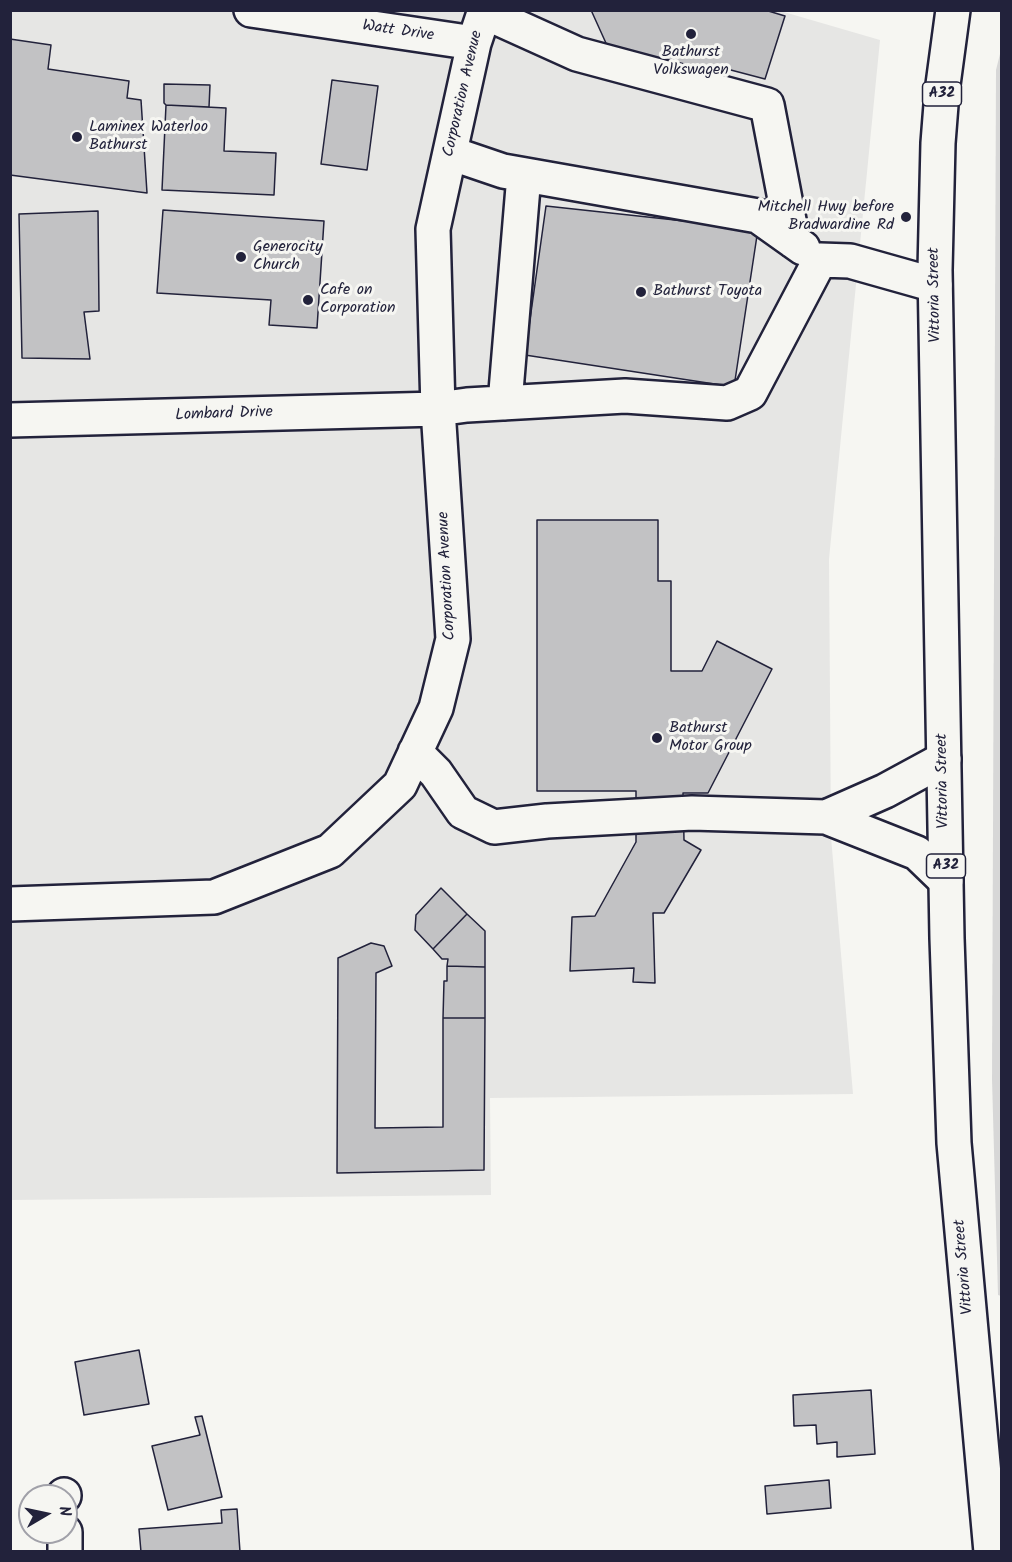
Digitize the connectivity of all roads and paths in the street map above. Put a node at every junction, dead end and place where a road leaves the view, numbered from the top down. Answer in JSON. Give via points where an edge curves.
{"nodes":[{"id":1,"x":251,"y":10,"type":"edge"},
{"id":2,"x":953,"y":10,"type":"edge"},
{"id":3,"x":484,"y":11,"type":"edge"},
{"id":4,"x":474,"y":43,"type":"junction"},
{"id":5,"x":450,"y":153,"type":"junction"},
{"id":6,"x":524,"y":175,"type":"junction"},
{"id":7,"x":793,"y":241,"type":"junction"},
{"id":8,"x":820,"y":260,"type":"junction"},
{"id":9,"x":935,"y":285,"type":"junction"},
{"id":10,"x":505,"y":403,"type":"junction"},
{"id":11,"x":438,"y":409,"type":"junction"},
{"id":12,"x":10,"y":420,"type":"edge"},
{"id":13,"x":415,"y":752,"type":"junction"},
{"id":14,"x":944,"y":759,"type":"junction"},
{"id":15,"x":826,"y":817,"type":"junction"},
{"id":16,"x":946,"y":881,"type":"junction"},
{"id":17,"x":10,"y":904,"type":"edge"},
{"id":18,"x":991,"y":1551,"type":"edge"}],
"edges":[{"from":1,"to":4,"type":"main road","name":"Watt Drive"},
{"from":2,"to":9,"type":"main road","name":"Vittoria Street","number":"A32","via":[[938,143]]},
{"from":3,"to":4,"type":"main road","name":"Corporation Avenue"},
{"from":3,"to":7,"type":"main road","via":[[577,54],[767,105]]},
{"from":4,"to":5,"type":"main road","name":"Corporation Avenue"},
{"from":5,"to":6,"type":"main road"},
{"from":5,"to":11,"type":"main road","name":"Corporation Avenue","via":[[433,229]]},
{"from":6,"to":7,"type":"main road","via":[[758,216]]},
{"from":6,"to":10,"type":"main road"},
{"from":7,"to":8,"type":"main road"},
{"from":8,"to":9,"type":"main road","via":[[850,261]]},
{"from":8,"to":10,"type":"main road","name":"Lombard Drive","via":[[750,393],[727,403],[626,396]]},
{"from":9,"to":14,"type":"main road","name":"Vittoria Street","number":"A32"},
{"from":10,"to":11,"type":"main road","name":"Lombard Drive"},
{"from":11,"to":12,"type":"main road","name":"Lombard Drive"},
{"from":11,"to":13,"type":"main road","name":"Corporation Avenue","via":[[453,639],[436,708]]},
{"from":13,"to":15,"type":"main road","via":[[436,772],[463,812],[494,827],[692,813]]},
{"from":13,"to":17,"type":"main road","name":"Corporation Avenue","via":[[400,785],[330,850],[214,897]]},
{"from":14,"to":15,"type":"main road"},
{"from":14,"to":16,"type":"main road","name":"Vittoria Street","number":"A32"},
{"from":15,"to":16,"type":"main road","via":[[917,853]]},
{"from":16,"to":18,"type":"main road","name":"Vittoria Street","number":"A32","via":[[954,1143]]}]}
